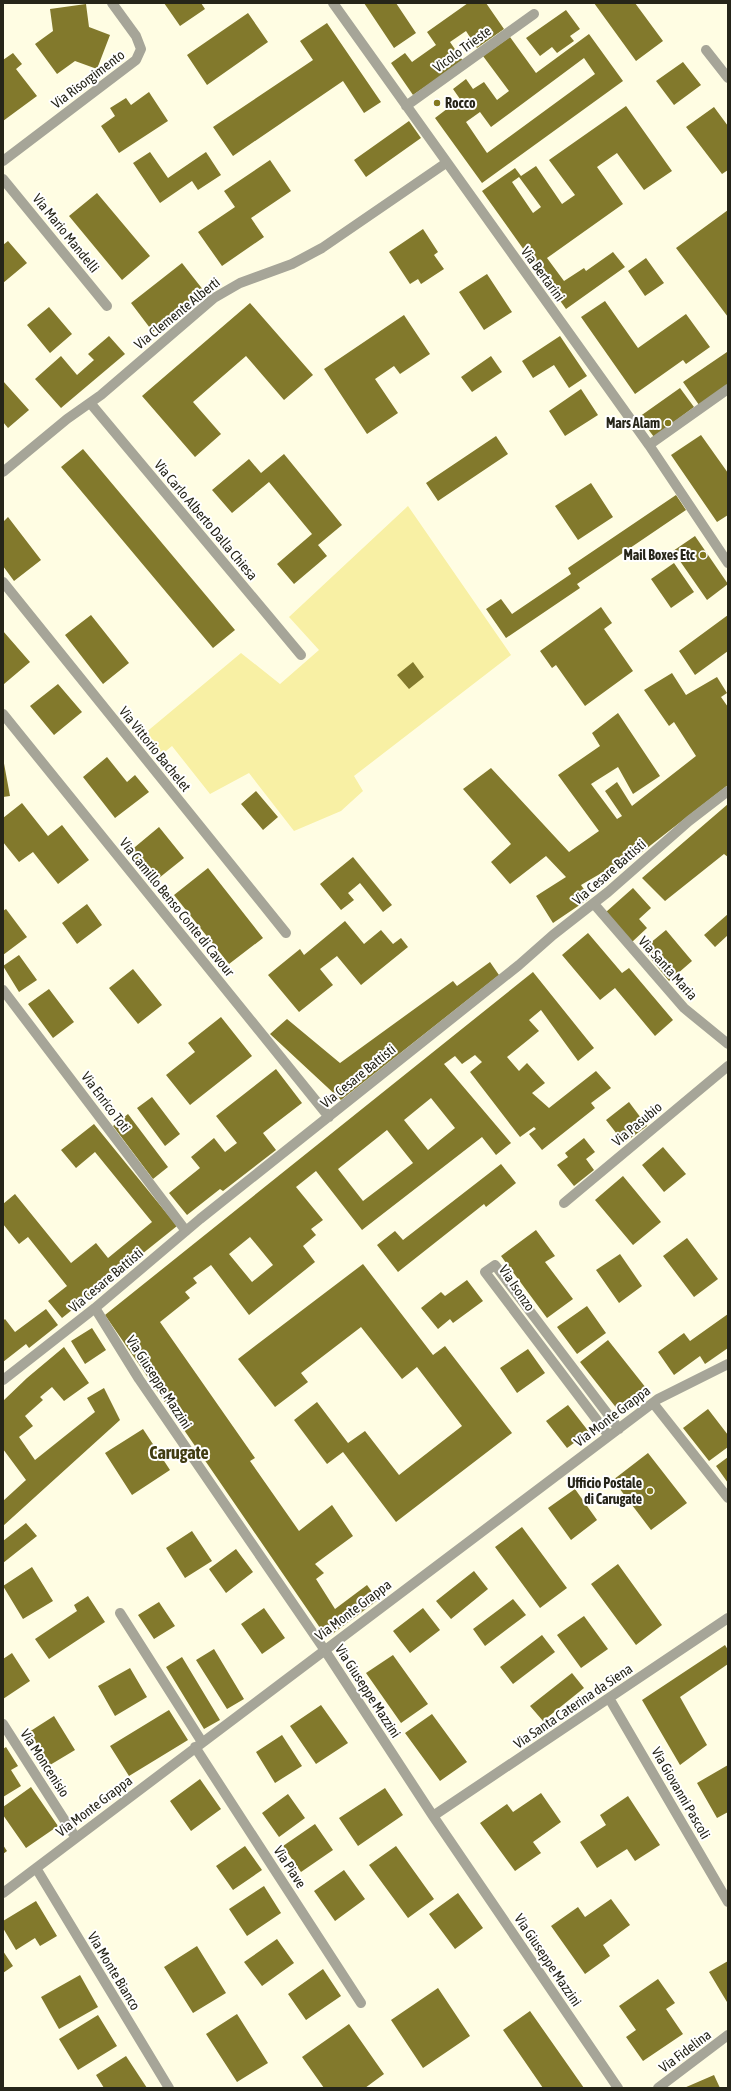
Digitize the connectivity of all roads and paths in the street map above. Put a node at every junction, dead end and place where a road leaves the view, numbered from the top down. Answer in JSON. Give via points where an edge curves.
{"nodes":[{"id":1,"x":112,"y":3,"type":"edge"},
{"id":2,"x":333,"y":3,"type":"edge"},
{"id":3,"x":534,"y":14,"type":"dead end"},
{"id":4,"x":706,"y":50,"type":"dead end"},
{"id":5,"x":728,"y":78,"type":"edge"},
{"id":6,"x":406,"y":106,"type":"junction"},
{"id":7,"x":3,"y":161,"type":"edge"},
{"id":8,"x":446,"y":163,"type":"junction"},
{"id":9,"x":3,"y":179,"type":"edge"},
{"id":10,"x":107,"y":306,"type":"dead end"},
{"id":11,"x":728,"y":389,"type":"edge"},
{"id":12,"x":91,"y":404,"type":"junction"},
{"id":13,"x":649,"y":445,"type":"junction"},
{"id":14,"x":3,"y":472,"type":"edge"},
{"id":15,"x":728,"y":563,"type":"edge"},
{"id":16,"x":3,"y":582,"type":"edge"},
{"id":17,"x":300,"y":655,"type":"dead end"},
{"id":18,"x":3,"y":714,"type":"edge"},
{"id":19,"x":728,"y":791,"type":"edge"},
{"id":20,"x":594,"y":904,"type":"junction"},
{"id":21,"x":286,"y":933,"type":"dead end"},
{"id":22,"x":3,"y":990,"type":"edge"},
{"id":23,"x":728,"y":1044,"type":"edge"},
{"id":24,"x":728,"y":1066,"type":"edge"},
{"id":25,"x":329,"y":1117,"type":"junction"},
{"id":26,"x":564,"y":1203,"type":"dead end"},
{"id":27,"x":186,"y":1231,"type":"junction"},
{"id":28,"x":95,"y":1308,"type":"junction"},
{"id":29,"x":728,"y":1364,"type":"edge"},
{"id":30,"x":3,"y":1380,"type":"edge"},
{"id":31,"x":653,"y":1403,"type":"junction"},
{"id":32,"x":619,"y":1428,"type":"junction"},
{"id":33,"x":609,"y":1436,"type":"junction"},
{"id":34,"x":728,"y":1498,"type":"edge"},
{"id":35,"x":120,"y":1613,"type":"dead end"},
{"id":36,"x":728,"y":1618,"type":"edge"},
{"id":37,"x":324,"y":1649,"type":"junction"},
{"id":38,"x":609,"y":1698,"type":"junction"},
{"id":39,"x":3,"y":1724,"type":"edge"},
{"id":40,"x":199,"y":1745,"type":"junction"},
{"id":41,"x":433,"y":1816,"type":"junction"},
{"id":42,"x":76,"y":1838,"type":"junction"},
{"id":43,"x":36,"y":1868,"type":"junction"},
{"id":44,"x":3,"y":1893,"type":"edge"},
{"id":45,"x":728,"y":1902,"type":"edge"},
{"id":46,"x":361,"y":2003,"type":"dead end"},
{"id":47,"x":728,"y":2035,"type":"edge"},
{"id":48,"x":169,"y":2088,"type":"edge"},
{"id":49,"x":618,"y":2088,"type":"edge"},
{"id":50,"x":660,"y":2088,"type":"edge"}],
"edges":[{"from":1,"to":7,"type":"street","name":"Via Risorgimento","via":[[138,40],[141,49],[132,63]]},
{"from":2,"to":6,"type":"street","name":"Via Bertarini"},
{"from":3,"to":6,"type":"street","name":"Vicolo Trieste"},
{"from":4,"to":5,"type":"street"},
{"from":6,"to":8,"type":"street","name":"Via Bertarini"},
{"from":8,"to":12,"type":"street","name":"Via Clemente Alberti","via":[[334,240],[292,264],[240,283],[214,298]]},
{"from":8,"to":13,"type":"street","name":"Via Bertarini"},
{"from":9,"to":10,"type":"street","name":"Via Mario Mandelli"},
{"from":11,"to":13,"type":"street"},
{"from":12,"to":14,"type":"street","name":"Via Clemente Alberti","via":[[70,416]]},
{"from":12,"to":17,"type":"street","name":"Via Carlo Alberto Dalla Chiesa"},
{"from":13,"to":15,"type":"street","name":"Via Bertarini"},
{"from":16,"to":21,"type":"street","name":"Via Vittorio Bachelet"},
{"from":18,"to":25,"type":"street","name":"Via Camillo Benso Conte di Cavour"},
{"from":19,"to":20,"type":"street","name":"Via Cesare Battisti","via":[[689,821]]},
{"from":20,"to":23,"type":"street","name":"Via Santa Maria","via":[[684,1008]]},
{"from":20,"to":25,"type":"street","name":"Via Cesare Battisti"},
{"from":22,"to":27,"type":"street","name":"Via Enrico Toti"},
{"from":24,"to":26,"type":"street","name":"Via Pasubio"},
{"from":25,"to":27,"type":"street","name":"Via Cesare Battisti"},
{"from":27,"to":28,"type":"street","name":"Via Cesare Battisti"},
{"from":28,"to":30,"type":"street","name":"Via Cesare Battisti"},
{"from":28,"to":37,"type":"street","name":"Via Giuseppe Mazzini","via":[[139,1379]]},
{"from":29,"to":31,"type":"street","name":"Via Monte Grappa"},
{"from":31,"to":32,"type":"street","name":"Via Monte Grappa"},
{"from":31,"to":34,"type":"street"},
{"from":32,"to":33,"type":"street","name":"Via Monte Grappa"},
{"from":32,"to":33,"type":"street","name":"Via Isonzo","via":[[495,1265],[485,1272]]},
{"from":33,"to":37,"type":"street","name":"Via Monte Grappa"},
{"from":35,"to":40,"type":"street","name":"Via Piave"},
{"from":36,"to":38,"type":"street","name":"Via Santa Caterina da Siena"},
{"from":37,"to":40,"type":"street","name":"Via Monte Grappa"},
{"from":37,"to":41,"type":"street","name":"Via Giuseppe Mazzini"},
{"from":38,"to":41,"type":"street","name":"Via Santa Caterina da Siena"},
{"from":38,"to":45,"type":"street","name":"Via Giovanni Pascoli"},
{"from":39,"to":42,"type":"street","name":"Via Moncenisio"},
{"from":40,"to":42,"type":"street","name":"Via Monte Grappa"},
{"from":40,"to":46,"type":"street","name":"Via Piave"},
{"from":41,"to":49,"type":"street","name":"Via Giuseppe Mazzini"},
{"from":42,"to":43,"type":"street","name":"Via Monte Grappa"},
{"from":43,"to":44,"type":"street","name":"Via Monte Grappa"},
{"from":43,"to":48,"type":"street","name":"Via Monte Bianco"},
{"from":47,"to":50,"type":"street","name":"Via Fidelina"}]}
